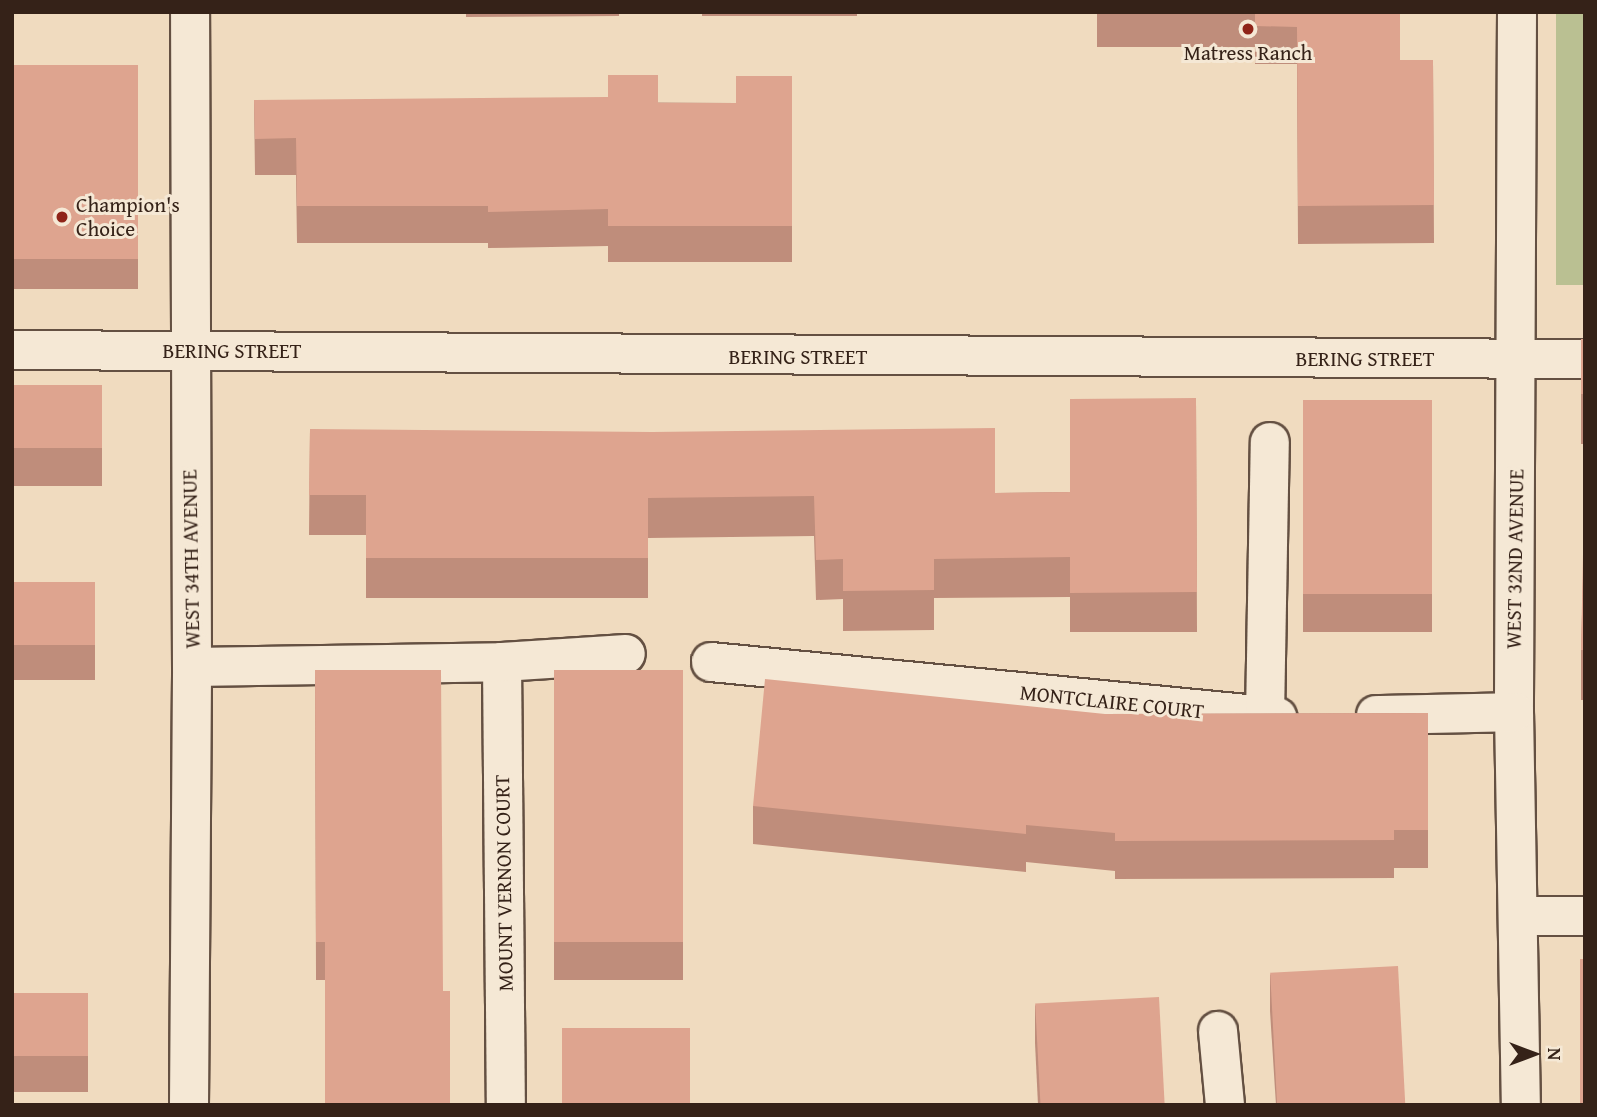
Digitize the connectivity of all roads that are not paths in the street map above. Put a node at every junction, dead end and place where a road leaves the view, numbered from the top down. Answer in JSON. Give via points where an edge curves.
{"nodes":[{"id":1,"x":190,"y":12,"type":"edge"},
{"id":2,"x":1517,"y":12,"type":"edge"},
{"id":3,"x":12,"y":350,"type":"edge"},
{"id":4,"x":189,"y":351,"type":"junction"},
{"id":5,"x":1517,"y":359,"type":"junction"},
{"id":6,"x":1585,"y":359,"type":"edge"},
{"id":7,"x":1270,"y":442,"type":"dead end"},
{"id":8,"x":626,"y":654,"type":"dead end"},
{"id":9,"x":502,"y":662,"type":"junction"},
{"id":10,"x":711,"y":662,"type":"dead end"},
{"id":11,"x":192,"y":667,"type":"junction"},
{"id":12,"x":1514,"y":712,"type":"junction"},
{"id":13,"x":1265,"y":717,"type":"junction"},
{"id":14,"x":1519,"y":916,"type":"junction"},
{"id":15,"x":1585,"y":916,"type":"edge"},
{"id":16,"x":1218,"y":1031,"type":"dead end"},
{"id":17,"x":190,"y":1105,"type":"edge"},
{"id":18,"x":506,"y":1105,"type":"edge"},
{"id":19,"x":1225,"y":1105,"type":"edge"},
{"id":20,"x":1521,"y":1105,"type":"edge"}],
"edges":[{"from":1,"to":4,"type":"street","name":"WEST 34TH AVENUE"},
{"from":2,"to":5,"type":"street","name":"WEST 32ND AVENUE"},
{"from":3,"to":4,"type":"street","name":"BERING STREET"},
{"from":4,"to":5,"type":"street","name":"BERING STREET"},
{"from":4,"to":11,"type":"street","name":"WEST 34TH AVENUE"},
{"from":5,"to":6,"type":"street","name":"BERING STREET"},
{"from":5,"to":12,"type":"street","name":"WEST 32ND AVENUE"},
{"from":7,"to":13,"type":"street"},
{"from":8,"to":9,"type":"street"},
{"from":9,"to":11,"type":"street"},
{"from":9,"to":18,"type":"street","name":"MOUNT VERNON COURT"},
{"from":10,"to":13,"type":"street","name":"MONTCLAIRE COURT"},
{"from":11,"to":17,"type":"street","name":"WEST 34TH AVENUE"},
{"from":12,"to":13,"type":"street","name":"MONTCLAIRE COURT"},
{"from":12,"to":14,"type":"street","name":"WEST 32ND AVENUE"},
{"from":14,"to":15,"type":"street"},
{"from":14,"to":20,"type":"street","name":"WEST 32ND AVENUE"},
{"from":16,"to":19,"type":"street"}]}
